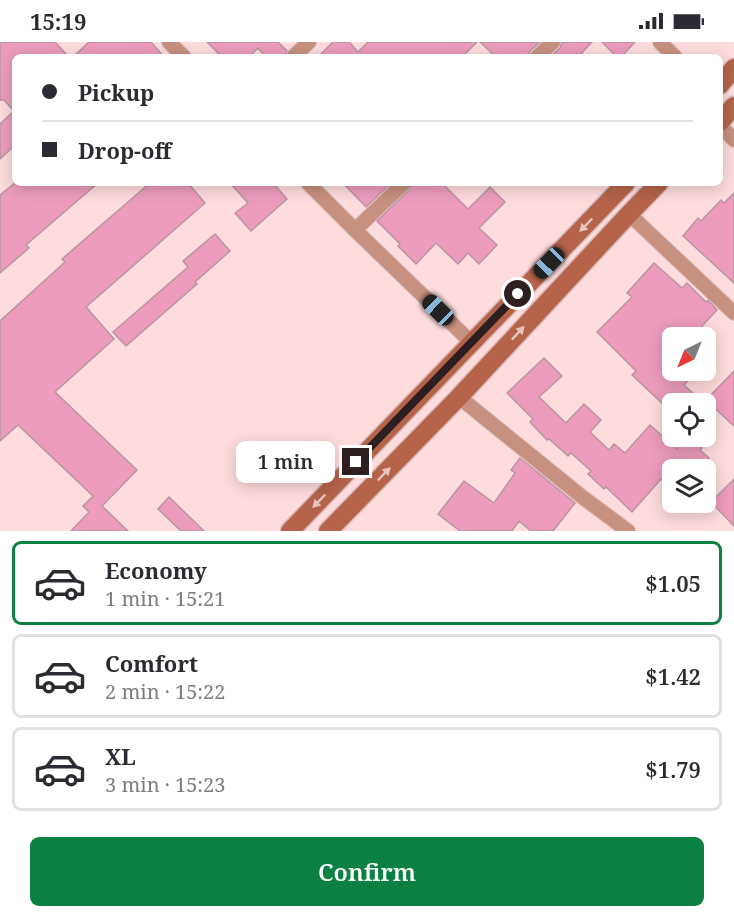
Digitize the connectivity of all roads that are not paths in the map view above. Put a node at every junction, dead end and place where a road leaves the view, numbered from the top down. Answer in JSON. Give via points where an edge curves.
{"nodes":[{"id":1,"x":169,"y":42,"type":"edge"},
{"id":2,"x":309,"y":42,"type":"edge"},
{"id":3,"x":553,"y":42,"type":"edge"},
{"id":4,"x":660,"y":42,"type":"edge"},
{"id":5,"x":181,"y":54,"type":"edge"},
{"id":6,"x":296,"y":54,"type":"edge"},
{"id":7,"x":540,"y":54,"type":"edge"},
{"id":8,"x":672,"y":54,"type":"edge"},
{"id":9,"x":734,"y":68,"type":"edge"},
{"id":10,"x":723,"y":81,"type":"edge"},
{"id":11,"x":734,"y":106,"type":"edge"},
{"id":12,"x":723,"y":119,"type":"edge"},
{"id":13,"x":723,"y":127,"type":"edge"},
{"id":14,"x":734,"y":140,"type":"edge"},
{"id":15,"x":311,"y":186,"type":"edge"},
{"id":16,"x":402,"y":186,"type":"edge"},
{"id":17,"x":623,"y":186,"type":"edge"},
{"id":18,"x":656,"y":186,"type":"edge"},
{"id":19,"x":629,"y":214,"type":"junction"},
{"id":20,"x":355,"y":230,"type":"junction"},
{"id":21,"x":734,"y":313,"type":"edge"},
{"id":22,"x":471,"y":342,"type":"junction"},
{"id":23,"x":459,"y":397,"type":"junction"},
{"id":24,"x":290,"y":531,"type":"edge"},
{"id":25,"x":328,"y":531,"type":"edge"},
{"id":26,"x":627,"y":531,"type":"edge"}],
"edges":[{"from":1,"to":5,"type":"street"},
{"from":2,"to":6,"type":"street"},
{"from":3,"to":7,"type":"street"},
{"from":4,"to":8,"type":"street"},
{"from":9,"to":10,"type":"main road"},
{"from":11,"to":12,"type":"main road"},
{"from":13,"to":14,"type":"street"},
{"from":15,"to":20,"type":"street"},
{"from":16,"to":20,"type":"street"},
{"from":17,"to":22,"type":"main road","one_way":true},
{"from":18,"to":19,"type":"main road"},
{"from":19,"to":21,"type":"street"},
{"from":23,"to":19,"type":"main road","one_way":true},
{"from":20,"to":22,"type":"street"},
{"from":22,"to":24,"type":"main road","one_way":true},
{"from":25,"to":23,"type":"main road","one_way":true},
{"from":23,"to":26,"type":"street"}]}
